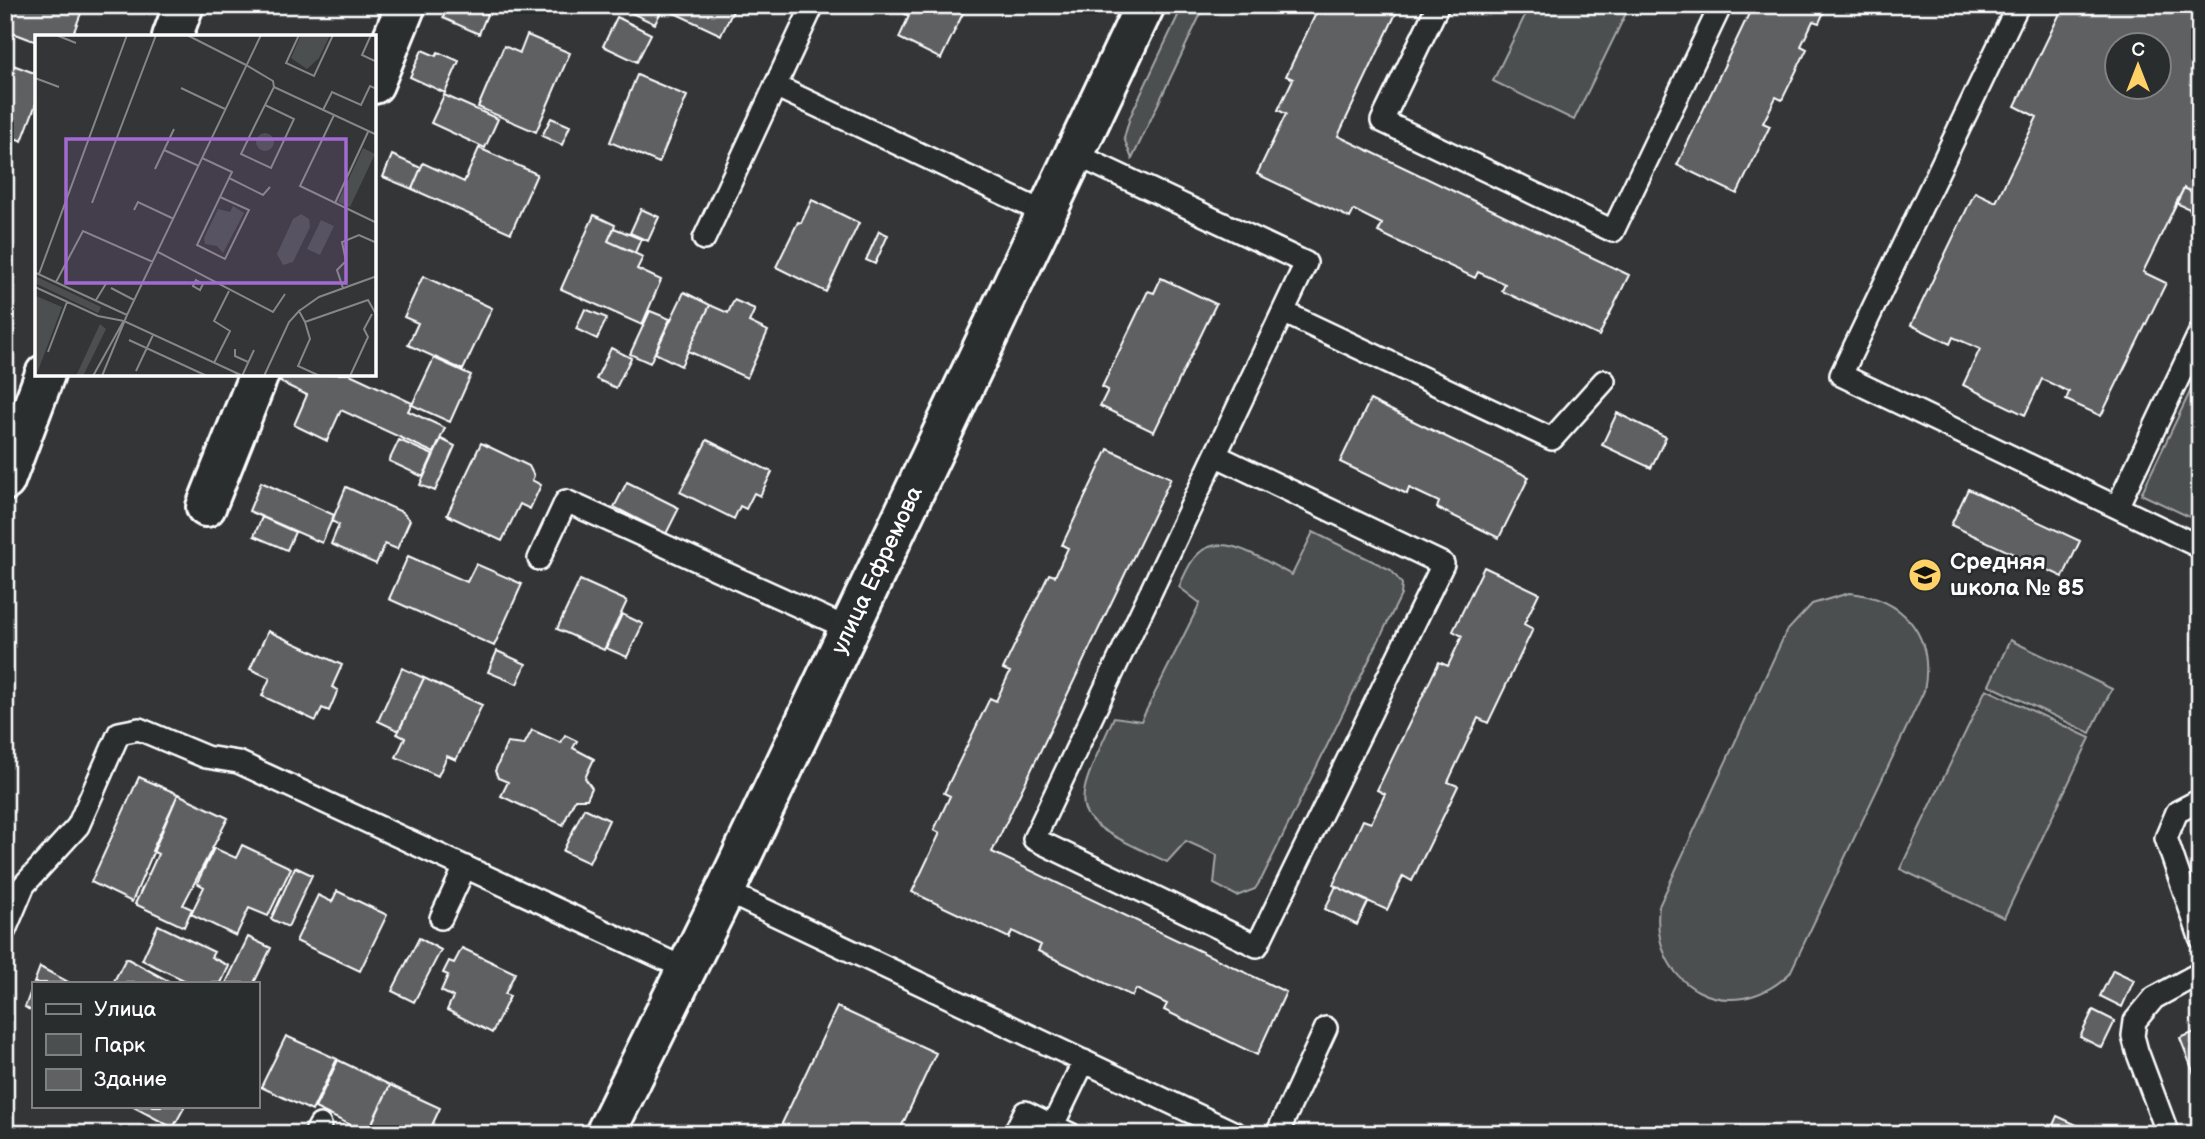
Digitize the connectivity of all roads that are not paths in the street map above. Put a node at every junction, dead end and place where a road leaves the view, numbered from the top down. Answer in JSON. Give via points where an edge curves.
{"nodes":[{"id":1,"x":184,"y":5,"type":"edge"},
{"id":2,"x":406,"y":5,"type":"edge"},
{"id":3,"x":813,"y":5,"type":"edge"},
{"id":4,"x":1145,"y":5,"type":"edge"},
{"id":5,"x":1438,"y":5,"type":"edge"},
{"id":6,"x":1721,"y":5,"type":"edge"},
{"id":7,"x":2018,"y":5,"type":"edge"},
{"id":8,"x":173,"y":35,"type":"edge"},
{"id":9,"x":376,"y":79,"type":"edge"},
{"id":10,"x":775,"y":86,"type":"junction"},
{"id":11,"x":1075,"y":154,"type":"junction"},
{"id":12,"x":1047,"y":214,"type":"junction"},
{"id":13,"x":704,"y":239,"type":"dead end"},
{"id":14,"x":1283,"y":312,"type":"junction"},
{"id":15,"x":2200,"y":332,"type":"edge"},
{"id":16,"x":44,"y":376,"type":"edge"},
{"id":17,"x":258,"y":376,"type":"edge"},
{"id":18,"x":1604,"y":381,"type":"dead end"},
{"id":19,"x":1217,"y":456,"type":"junction"},
{"id":20,"x":5,"y":481,"type":"edge"},
{"id":21,"x":206,"y":507,"type":"dead end"},
{"id":22,"x":2117,"y":507,"type":"junction"},
{"id":23,"x":2200,"y":547,"type":"edge"},
{"id":24,"x":539,"y":559,"type":"dead end"},
{"id":25,"x":849,"y":629,"type":"junction"},
{"id":26,"x":2200,"y":800,"type":"edge"},
{"id":27,"x":465,"y":867,"type":"junction"},
{"id":28,"x":725,"y":891,"type":"junction"},
{"id":29,"x":441,"y":918,"type":"dead end"},
{"id":30,"x":5,"y":930,"type":"edge"},
{"id":31,"x":2200,"y":937,"type":"edge"},
{"id":32,"x":686,"y":969,"type":"junction"},
{"id":33,"x":2200,"y":974,"type":"edge"},
{"id":34,"x":1326,"y":1028,"type":"dead end"},
{"id":35,"x":1084,"y":1061,"type":"junction"},
{"id":36,"x":1061,"y":1130,"type":"edge"},
{"id":37,"x":605,"y":1134,"type":"edge"},
{"id":38,"x":1014,"y":1134,"type":"edge"},
{"id":39,"x":1237,"y":1134,"type":"edge"},
{"id":40,"x":1277,"y":1134,"type":"edge"},
{"id":41,"x":2168,"y":1134,"type":"edge"}],
"edges":[{"from":1,"to":8,"type":"street"},
{"from":2,"to":9,"type":"street"},
{"from":3,"to":10,"type":"lane"},
{"from":4,"to":11,"type":"street","name":"улица Ефремова"},
{"from":5,"to":6,"type":"lane","via":[[1382,121],[1614,231]]},
{"from":7,"to":22,"type":"lane","via":[[1841,374]]},
{"from":10,"to":12,"type":"lane"},
{"from":10,"to":13,"type":"lane"},
{"from":11,"to":12,"type":"street","name":"улица Ефремова"},
{"from":11,"to":14,"type":"lane","via":[[1306,263]]},
{"from":12,"to":25,"type":"street","name":"улица Ефремова"},
{"from":14,"to":18,"type":"lane","via":[[1552,439]]},
{"from":14,"to":19,"type":"lane"},
{"from":15,"to":22,"type":"lane"},
{"from":16,"to":20,"type":"street"},
{"from":17,"to":21,"type":"street"},
{"from":19,"to":19,"type":"lane","via":[[1443,564],[1257,946],[1034,839]]},
{"from":22,"to":23,"type":"lane"},
{"from":24,"to":25,"type":"lane","via":[[566,501]]},
{"from":25,"to":28,"type":"street","name":"улица Ефремова"},
{"from":26,"to":31,"type":"lane","via":[[2177,812],[2166,838]]},
{"from":27,"to":29,"type":"lane"},
{"from":27,"to":30,"type":"lane","via":[[238,762],[206,757],[139,729],[119,733],[78,826],[24,885]]},
{"from":27,"to":32,"type":"lane"},
{"from":28,"to":32,"type":"street","name":"улица Ефремова"},
{"from":28,"to":35,"type":"lane"},
{"from":32,"to":37,"type":"street","name":"улица Ефремова"},
{"from":33,"to":41,"type":"lane","via":[[2154,998],[2135,1021],[2137,1051]]},
{"from":34,"to":40,"type":"lane"},
{"from":35,"to":36,"type":"lane"},
{"from":35,"to":39,"type":"lane"},
{"from":36,"to":38,"type":"lane","via":[[1025,1112]]}]}
